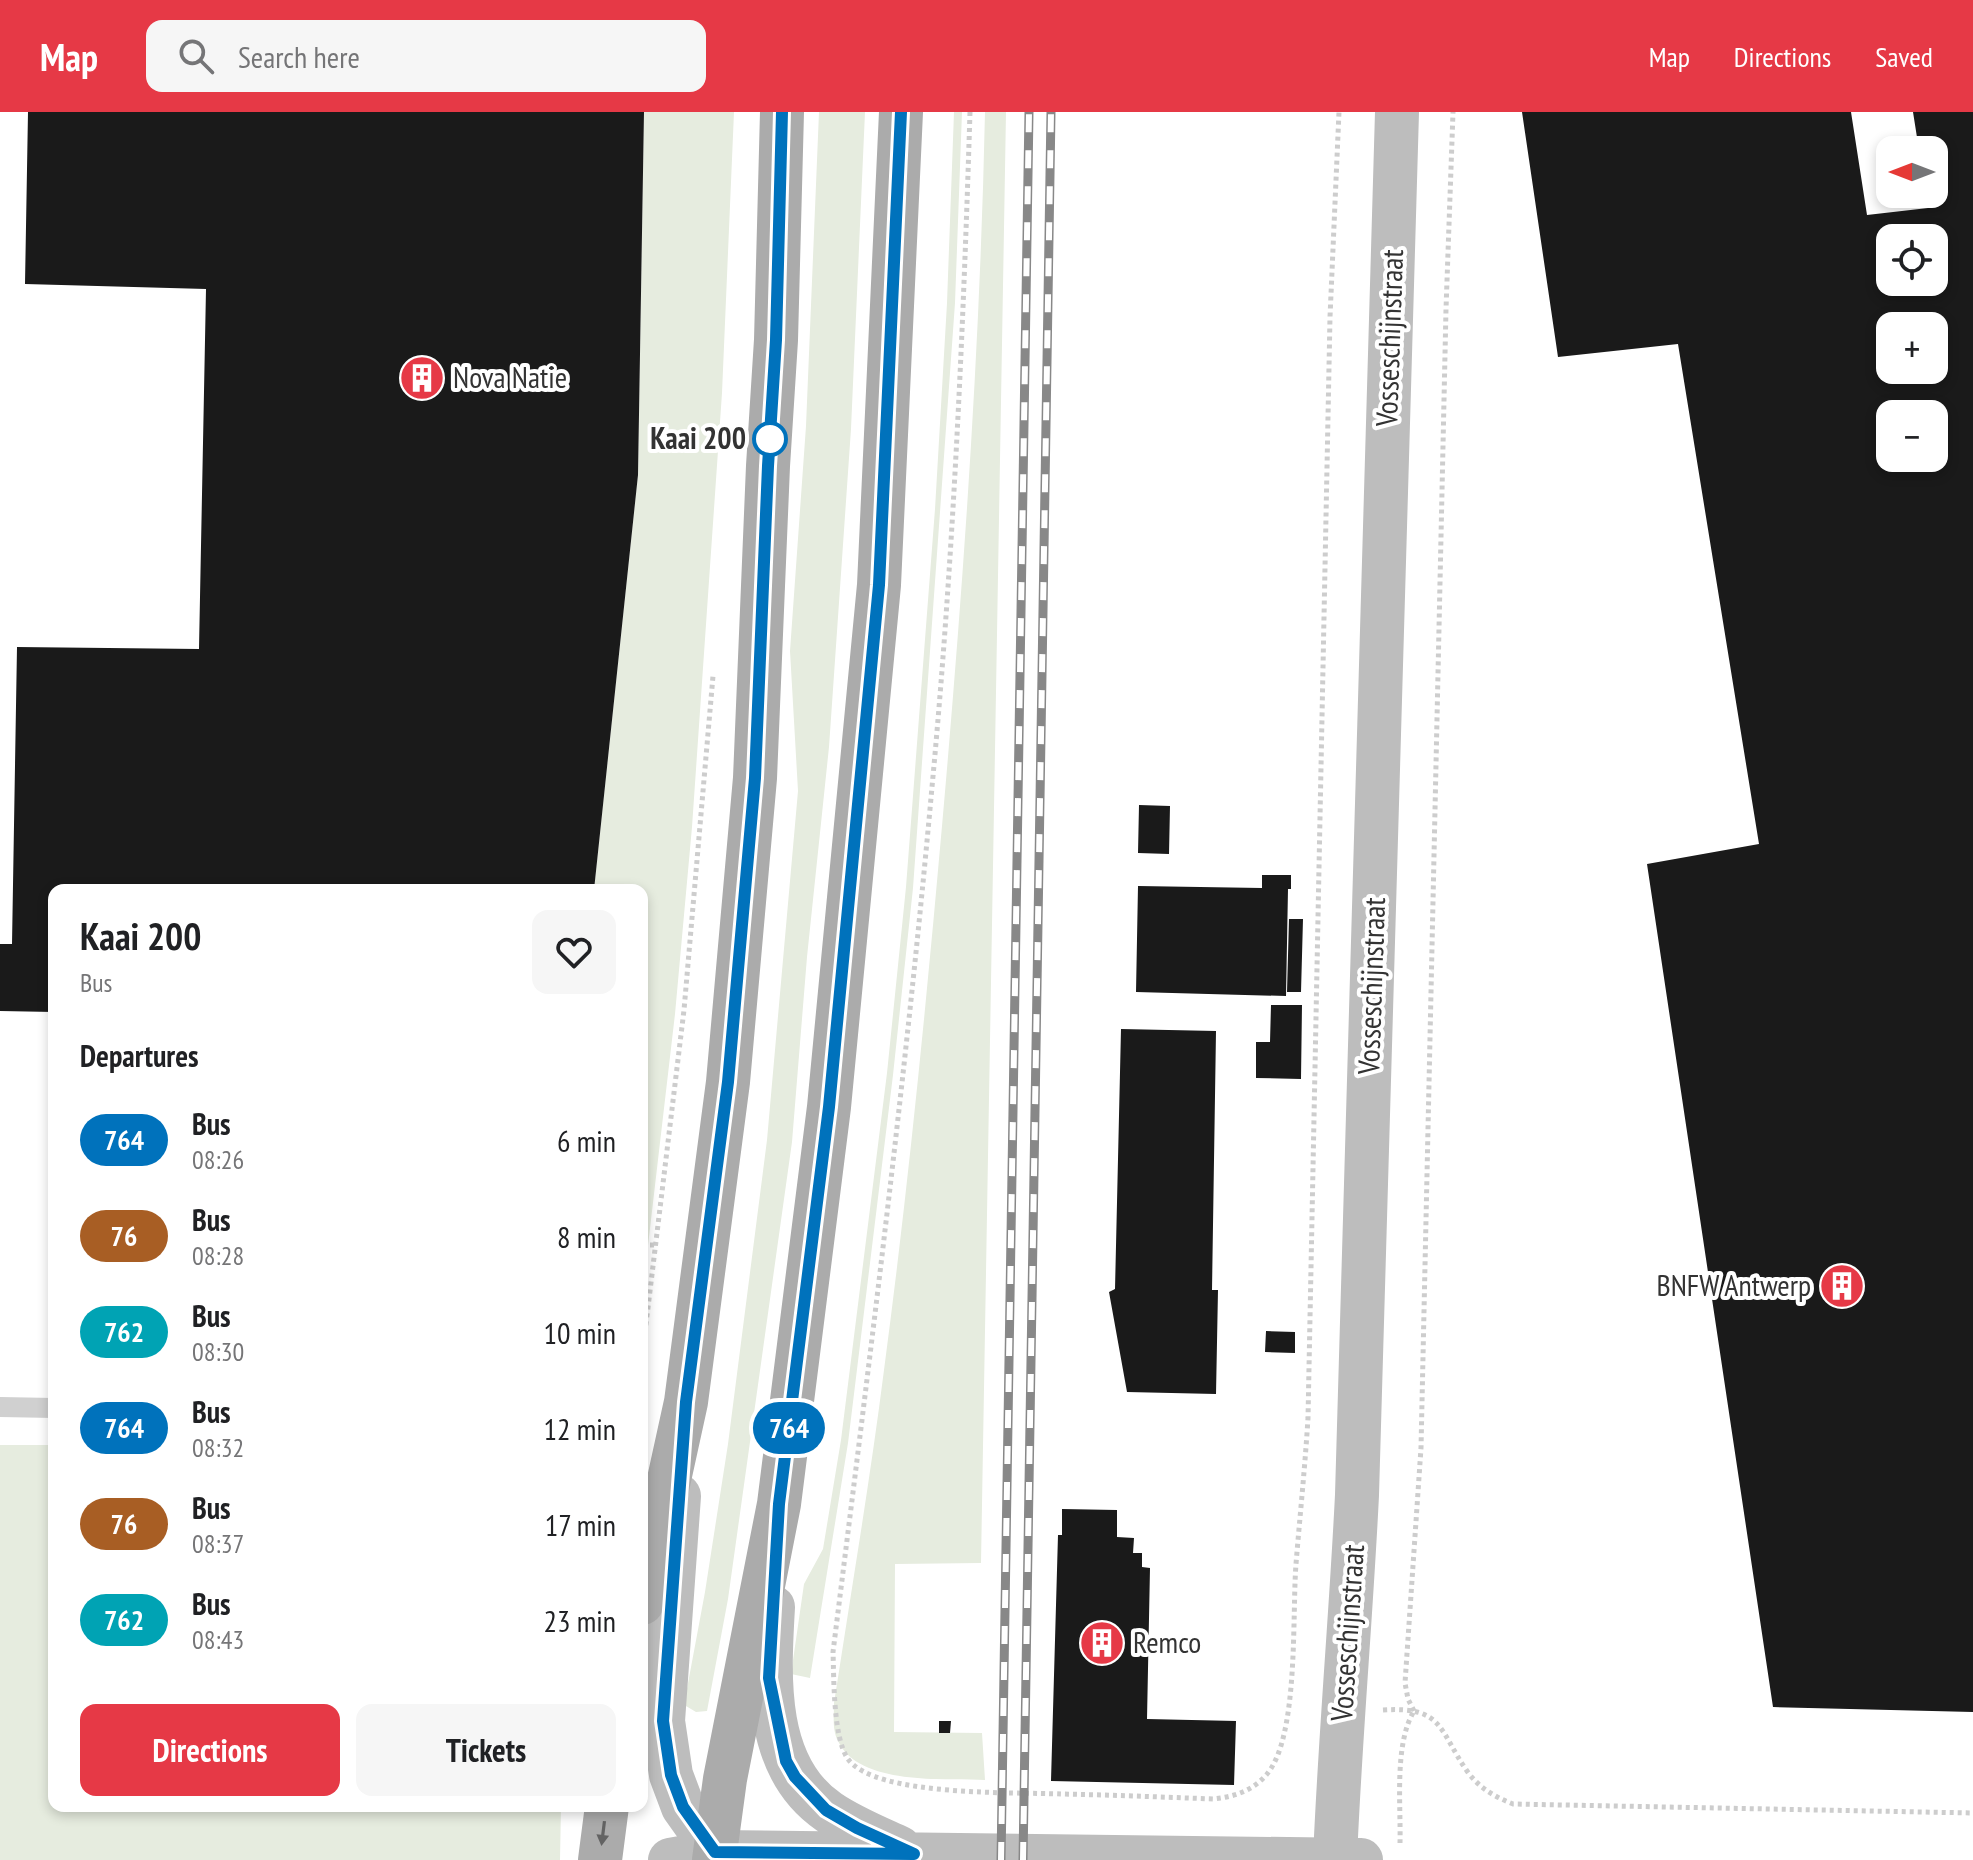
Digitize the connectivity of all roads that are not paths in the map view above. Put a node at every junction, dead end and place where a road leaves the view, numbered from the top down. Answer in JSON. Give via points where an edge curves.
{"nodes":[{"id":1,"x":782,"y":112,"type":"edge"},
{"id":2,"x":901,"y":112,"type":"edge"},
{"id":3,"x":1397,"y":112,"type":"edge"},
{"id":4,"x":686,"y":1402,"type":"junction"},
{"id":5,"x":0,"y":1407,"type":"edge"},
{"id":6,"x":48,"y":1408,"type":"edge"},
{"id":7,"x":779,"y":1504,"type":"junction"},
{"id":8,"x":648,"y":1576,"type":"edge"},
{"id":9,"x":606,"y":1812,"type":"edge"},
{"id":10,"x":1381,"y":1853,"type":"edge"},
{"id":11,"x":914,"y":1854,"type":"junction"},
{"id":12,"x":715,"y":1856,"type":"edge"},
{"id":13,"x":1335,"y":1859,"type":"edge"},
{"id":14,"x":600,"y":1860,"type":"edge"},
{"id":15,"x":670,"y":1860,"type":"edge"}],
"edges":[{"from":1,"to":4,"type":"main road","via":[[755,778],[728,1082]]},
{"from":2,"to":7,"type":"main road","via":[[879,585],[829,1107]]},
{"from":3,"to":13,"type":"street","name":"Vosseschijnstraat","via":[[1357,1479]]},
{"from":4,"to":8,"type":"main road"},
{"from":4,"to":12,"type":"street","via":[[663,1721],[671,1775],[683,1807]]},
{"from":5,"to":6,"type":"lane"},
{"from":7,"to":11,"type":"street","via":[[769,1678],[786,1761],[826,1810]]},
{"from":7,"to":12,"type":"main road"},
{"from":9,"to":14,"type":"main road","one_way":true},
{"from":10,"to":13,"type":"street"},
{"from":11,"to":12,"type":"street"},
{"from":11,"to":13,"type":"street"},
{"from":12,"to":15,"type":"street"}]}
